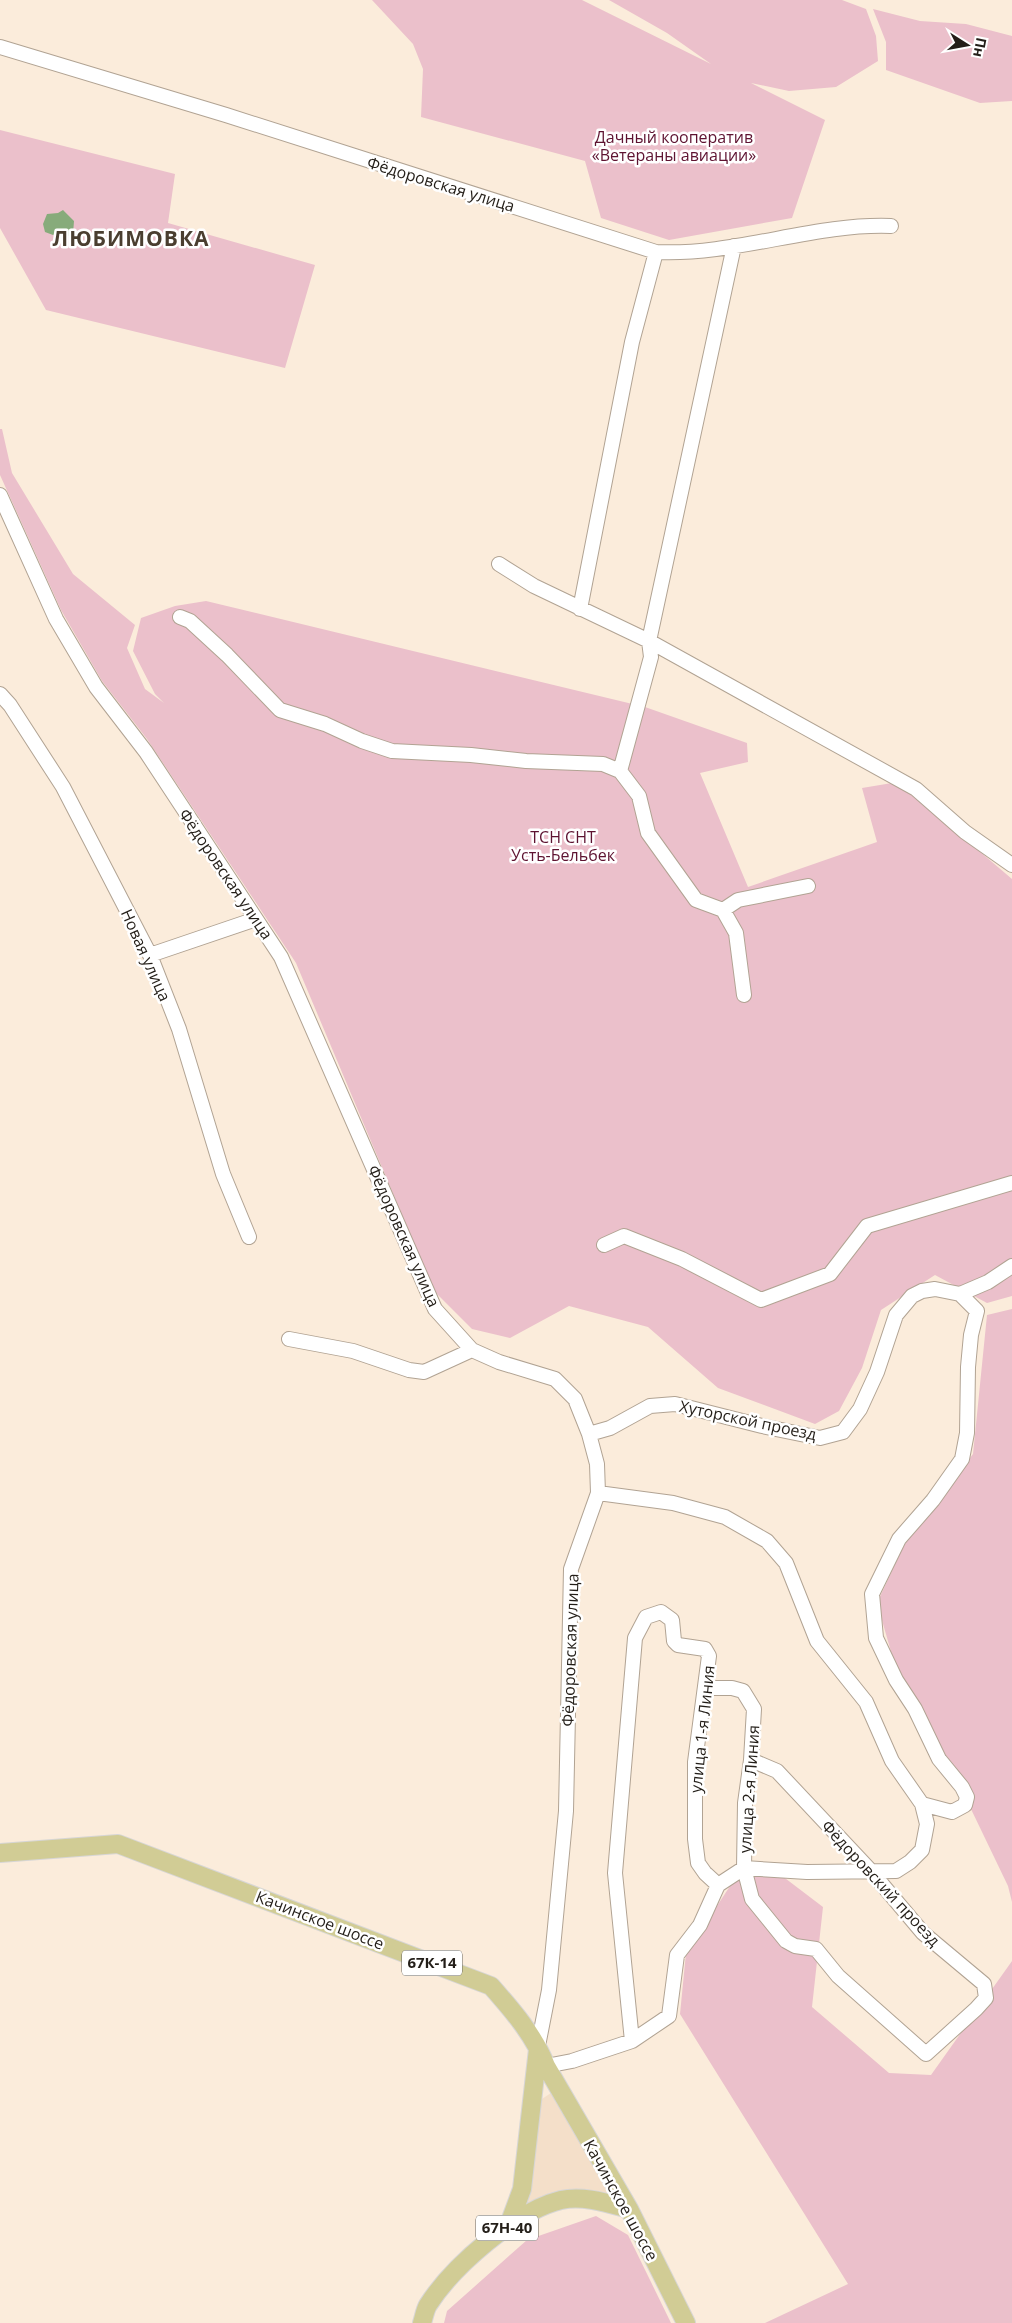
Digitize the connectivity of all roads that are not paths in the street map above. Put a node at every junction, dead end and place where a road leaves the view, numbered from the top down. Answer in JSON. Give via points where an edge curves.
{"nodes":[{"id":1,"x":0,"y":47,"type":"edge"},
{"id":2,"x":892,"y":226,"type":"dead end"},
{"id":3,"x":734,"y":246,"type":"junction"},
{"id":4,"x":656,"y":252,"type":"junction"},
{"id":5,"x":0,"y":495,"type":"edge"},
{"id":6,"x":499,"y":564,"type":"dead end"},
{"id":7,"x":580,"y":608,"type":"junction"},
{"id":8,"x":180,"y":618,"type":"dead end"},
{"id":9,"x":649,"y":641,"type":"junction"},
{"id":10,"x":0,"y":694,"type":"edge"},
{"id":11,"x":620,"y":771,"type":"junction"},
{"id":12,"x":1012,"y":866,"type":"edge"},
{"id":13,"x":808,"y":886,"type":"dead end"},
{"id":14,"x":723,"y":910,"type":"junction"},
{"id":15,"x":256,"y":919,"type":"junction"},
{"id":16,"x":150,"y":955,"type":"junction"},
{"id":17,"x":744,"y":995,"type":"dead end"},
{"id":18,"x":1012,"y":1183,"type":"edge"},
{"id":19,"x":249,"y":1237,"type":"dead end"},
{"id":20,"x":604,"y":1245,"type":"dead end"},
{"id":21,"x":1012,"y":1266,"type":"edge"},
{"id":22,"x":960,"y":1294,"type":"junction"},
{"id":23,"x":289,"y":1339,"type":"dead end"},
{"id":24,"x":472,"y":1350,"type":"junction"},
{"id":25,"x":589,"y":1434,"type":"junction"},
{"id":26,"x":598,"y":1493,"type":"junction"},
{"id":27,"x":705,"y":1688,"type":"junction"},
{"id":28,"x":751,"y":1760,"type":"junction"},
{"id":29,"x":922,"y":1804,"type":"junction"},
{"id":30,"x":0,"y":1853,"type":"edge"},
{"id":31,"x":744,"y":1868,"type":"junction"},
{"id":32,"x":870,"y":1870,"type":"junction"},
{"id":33,"x":718,"y":1885,"type":"junction"},
{"id":34,"x":632,"y":2041,"type":"junction"},
{"id":35,"x":538,"y":2046,"type":"junction"},
{"id":36,"x":546,"y":2066,"type":"junction"},
{"id":37,"x":629,"y":2208,"type":"junction"},
{"id":38,"x":508,"y":2227,"type":"junction"},
{"id":39,"x":422,"y":2323,"type":"edge"},
{"id":40,"x":686,"y":2323,"type":"edge"}],
"edges":[{"from":1,"to":4,"type":"street","name":"Фёдоровская улица","via":[[226,115]]},
{"from":2,"to":3,"type":"street","name":"Фёдоровская улица","via":[[812,233]]},
{"from":3,"to":4,"type":"street","name":"Фёдоровская улица","via":[[679,253]]},
{"from":3,"to":9,"type":"street"},
{"from":4,"to":7,"type":"street","via":[[632,342]]},
{"from":5,"to":15,"type":"street","name":"Фёдоровская улица","via":[[56,619],[96,687],[146,752]]},
{"from":6,"to":7,"type":"street","via":[[534,586]]},
{"from":7,"to":9,"type":"street"},
{"from":8,"to":11,"type":"street","via":[[190,621],[228,655],[280,710],[325,724],[362,741],[392,751],[603,764]]},
{"from":9,"to":11,"type":"street","via":[[651,657]]},
{"from":9,"to":12,"type":"street","via":[[916,789],[965,832]]},
{"from":10,"to":16,"type":"street","name":"Новая улица","via":[[63,788]]},
{"from":11,"to":14,"type":"street","via":[[639,796],[648,833],[696,900]]},
{"from":13,"to":14,"type":"street","via":[[738,900]]},
{"from":14,"to":17,"type":"street","via":[[736,933]]},
{"from":15,"to":16,"type":"street"},
{"from":15,"to":24,"type":"street","name":"Фёдоровская улица","via":[[281,956],[435,1309]]},
{"from":16,"to":19,"type":"street","name":"Новая улица","via":[[178,1029],[223,1174]]},
{"from":18,"to":20,"type":"street","via":[[867,1226],[830,1274],[760,1300],[682,1259],[624,1236]]},
{"from":21,"to":22,"type":"street","via":[[988,1282]]},
{"from":22,"to":25,"type":"street","name":"Хуторской проезд","via":[[935,1289],[922,1290],[912,1296],[896,1315],[860,1409],[843,1432],[820,1438],[676,1404],[650,1406],[610,1428]]},
{"from":22,"to":29,"type":"street","via":[[977,1311],[971,1335],[968,1433],[962,1459],[933,1500],[899,1539],[872,1594],[876,1638],[896,1680],[915,1708],[938,1759],[967,1797],[965,1805],[952,1812]]},
{"from":23,"to":24,"type":"street","via":[[353,1351],[424,1372]]},
{"from":24,"to":25,"type":"street","name":"Фёдоровская улица","via":[[555,1379],[575,1399]]},
{"from":25,"to":26,"type":"street","name":"Фёдоровская улица","via":[[597,1464]]},
{"from":26,"to":29,"type":"street","via":[[672,1503],[725,1517],[767,1541],[786,1563],[817,1641],[866,1702],[892,1761]]},
{"from":26,"to":35,"type":"street","name":"Фёдоровская улица","via":[[571,1570],[566,1811],[549,1990]]},
{"from":27,"to":28,"type":"street","name":"улица 2-я Линия","via":[[742,1691],[754,1710]]},
{"from":27,"to":33,"type":"street","name":"улица 1-я Линия","via":[[695,1762],[695,1840],[698,1863]]},
{"from":27,"to":34,"type":"street","name":"улица 1-я Линия","via":[[709,1656],[705,1649],[678,1645],[674,1640],[672,1620],[661,1612],[646,1617],[635,1638],[615,1873]]},
{"from":28,"to":31,"type":"street","name":"улица 2-я Линия","via":[[745,1803]]},
{"from":28,"to":32,"type":"street","name":"Фёдоровский проезд","via":[[777,1771]]},
{"from":29,"to":32,"type":"street","via":[[927,1824],[922,1850],[896,1871]]},
{"from":30,"to":35,"type":"main road","name":"Качинское шоссе","number":"67К-14","via":[[118,1844],[491,1986]]},
{"from":31,"to":32,"type":"street","via":[[807,1872]]},
{"from":31,"to":32,"type":"street","name":"Фёдоровский проезд","via":[[752,1899],[786,1941],[816,1949],[838,1976],[926,2054],[986,1998],[984,1984],[923,1933]]},
{"from":31,"to":33,"type":"street"},
{"from":33,"to":34,"type":"street","via":[[700,1925],[677,1955],[668,2016]]},
{"from":34,"to":36,"type":"street"},
{"from":35,"to":36,"type":"main road","name":"Качинское шоссе","number":"67К-14"},
{"from":35,"to":38,"type":"main road","number":"67H-40","via":[[522,2189]]},
{"from":36,"to":37,"type":"main road","name":"Качинское шоссе","number":"67К-14"},
{"from":37,"to":38,"type":"main road","number":"67H-40","via":[[594,2200],[563,2200],[540,2207]]},
{"from":37,"to":40,"type":"main road","name":"Качинское шоссе","number":"67К-14"},
{"from":38,"to":39,"type":"main road","number":"67H-40","via":[[459,2266],[427,2306]]}]}
